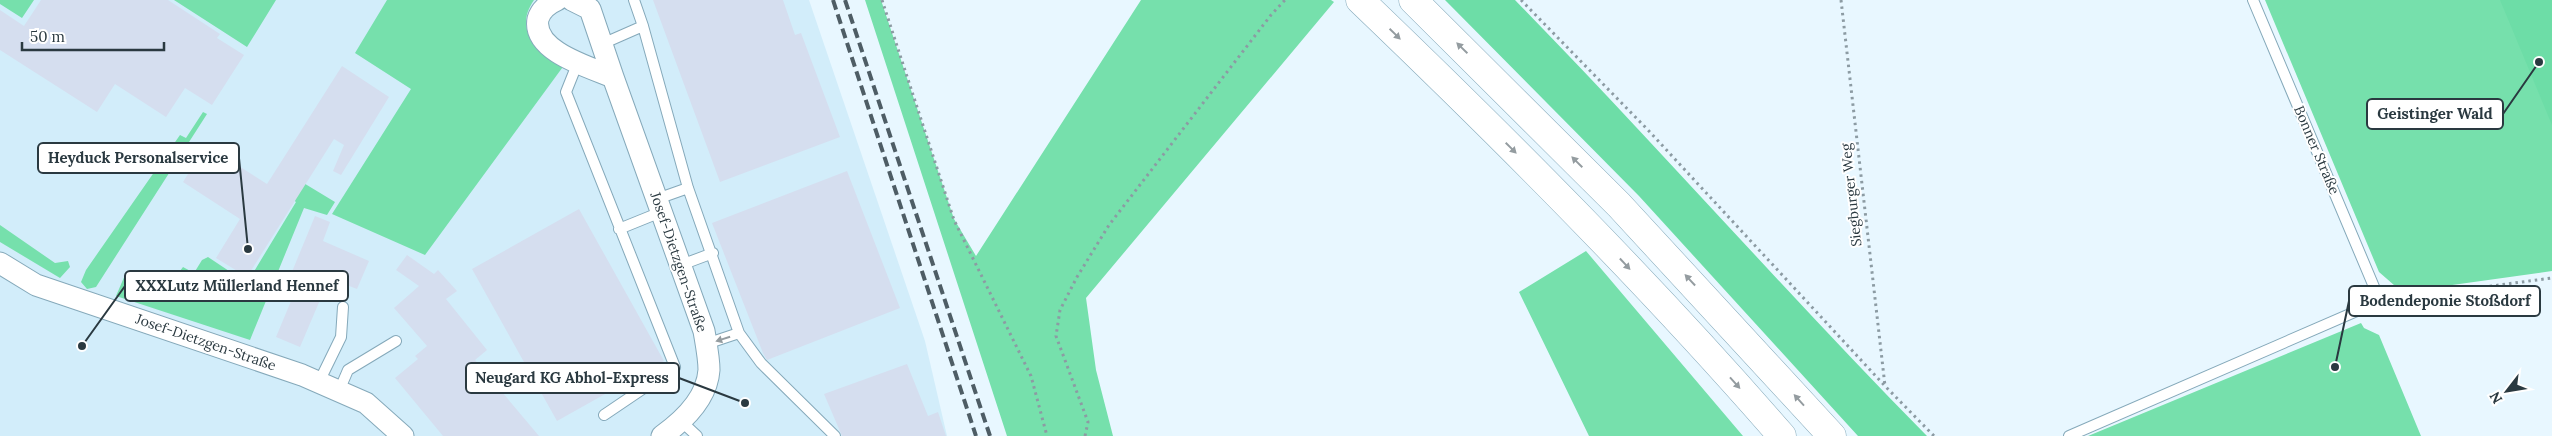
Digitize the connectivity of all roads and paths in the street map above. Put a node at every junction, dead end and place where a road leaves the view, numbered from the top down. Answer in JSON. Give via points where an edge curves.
{"nodes":[{"id":1,"x":557,"y":0,"type":"edge"},
{"id":2,"x":572,"y":0,"type":"edge"},
{"id":3,"x":634,"y":0,"type":"edge"},
{"id":4,"x":882,"y":0,"type":"edge"},
{"id":5,"x":1285,"y":0,"type":"edge"},
{"id":6,"x":1360,"y":0,"type":"edge"},
{"id":7,"x":1413,"y":0,"type":"edge"},
{"id":8,"x":1521,"y":0,"type":"edge"},
{"id":9,"x":1841,"y":0,"type":"edge"},
{"id":10,"x":2253,"y":0,"type":"edge"},
{"id":11,"x":644,"y":26,"type":"junction"},
{"id":12,"x":602,"y":44,"type":"junction"},
{"id":13,"x":578,"y":62,"type":"junction"},
{"id":14,"x":613,"y":78,"type":"junction"},
{"id":15,"x":688,"y":188,"type":"junction"},
{"id":16,"x":659,"y":205,"type":"junction"},
{"id":17,"x":619,"y":229,"type":"junction"},
{"id":18,"x":713,"y":253,"type":"junction"},
{"id":19,"x":0,"y":263,"type":"edge"},
{"id":20,"x":680,"y":265,"type":"junction"},
{"id":21,"x":2552,"y":278,"type":"edge"},
{"id":22,"x":2380,"y":301,"type":"junction"},
{"id":23,"x":343,"y":308,"type":"dead end"},
{"id":24,"x":740,"y":333,"type":"junction"},
{"id":25,"x":396,"y":341,"type":"dead end"},
{"id":26,"x":706,"y":344,"type":"junction"},
{"id":27,"x":319,"y":382,"type":"junction"},
{"id":28,"x":1885,"y":386,"type":"junction"},
{"id":29,"x":339,"y":391,"type":"junction"},
{"id":30,"x":604,"y":415,"type":"dead end"},
{"id":31,"x":690,"y":429,"type":"edge"},
{"id":32,"x":403,"y":436,"type":"edge"},
{"id":33,"x":662,"y":436,"type":"edge"},
{"id":34,"x":835,"y":436,"type":"edge"},
{"id":35,"x":1047,"y":436,"type":"edge"},
{"id":36,"x":1085,"y":436,"type":"edge"},
{"id":37,"x":1782,"y":436,"type":"edge"},
{"id":38,"x":1832,"y":436,"type":"edge"},
{"id":39,"x":1934,"y":436,"type":"edge"},
{"id":40,"x":2069,"y":436,"type":"edge"}],
"edges":[{"from":1,"to":13,"type":"street","via":[[539,14],[537,26],[549,48]]},
{"from":2,"to":12,"type":"street","name":"Josef-Dietzgen-Straße","via":[[590,9]]},
{"from":3,"to":11,"type":"lane"},
{"from":4,"to":35,"type":"path","via":[[954,220],[1031,376]]},
{"from":5,"to":36,"type":"path","via":[[1109,225],[1060,310],[1056,336],[1088,422]]},
{"from":6,"to":37,"type":"highway","one_way":true,"via":[[1596,234]]},
{"from":38,"to":7,"type":"highway","one_way":true,"via":[[1620,205]]},
{"from":8,"to":28,"type":"path","via":[[1648,130]]},
{"from":9,"to":28,"type":"path","name":"Siegburger Weg"},
{"from":10,"to":22,"type":"lane","name":"Bonner Straße"},
{"from":11,"to":12,"type":"lane"},
{"from":11,"to":15,"type":"lane"},
{"from":12,"to":14,"type":"street","name":"Josef-Dietzgen-Straße"},
{"from":13,"to":14,"type":"street"},
{"from":13,"to":17,"type":"lane","via":[[566,92]]},
{"from":14,"to":16,"type":"street","name":"Josef-Dietzgen-Straße"},
{"from":15,"to":16,"type":"lane"},
{"from":15,"to":18,"type":"lane"},
{"from":16,"to":17,"type":"lane"},
{"from":16,"to":20,"type":"street","name":"Josef-Dietzgen-Straße"},
{"from":17,"to":30,"type":"lane","via":[[675,367]]},
{"from":18,"to":20,"type":"lane"},
{"from":18,"to":24,"type":"lane"},
{"from":19,"to":27,"type":"street","name":"Josef-Dietzgen-Straße","via":[[36,285]]},
{"from":20,"to":26,"type":"street","name":"Josef-Dietzgen-Straße"},
{"from":21,"to":22,"type":"path"},
{"from":22,"to":40,"type":"lane"},
{"from":23,"to":27,"type":"lane","via":[[341,337]]},
{"from":24,"to":26,"type":"lane","one_way":true},
{"from":24,"to":34,"type":"lane","via":[[761,363]]},
{"from":25,"to":29,"type":"lane","via":[[348,370]]},
{"from":26,"to":31,"type":"street","name":"Josef-Dietzgen-Straße","via":[[709,372]]},
{"from":27,"to":29,"type":"street","name":"Josef-Dietzgen-Straße"},
{"from":28,"to":39,"type":"path"},
{"from":29,"to":32,"type":"street","name":"Josef-Dietzgen-Straße","via":[[366,403]]},
{"from":31,"to":33,"type":"street","name":"Josef-Dietzgen-Straße"}]}
